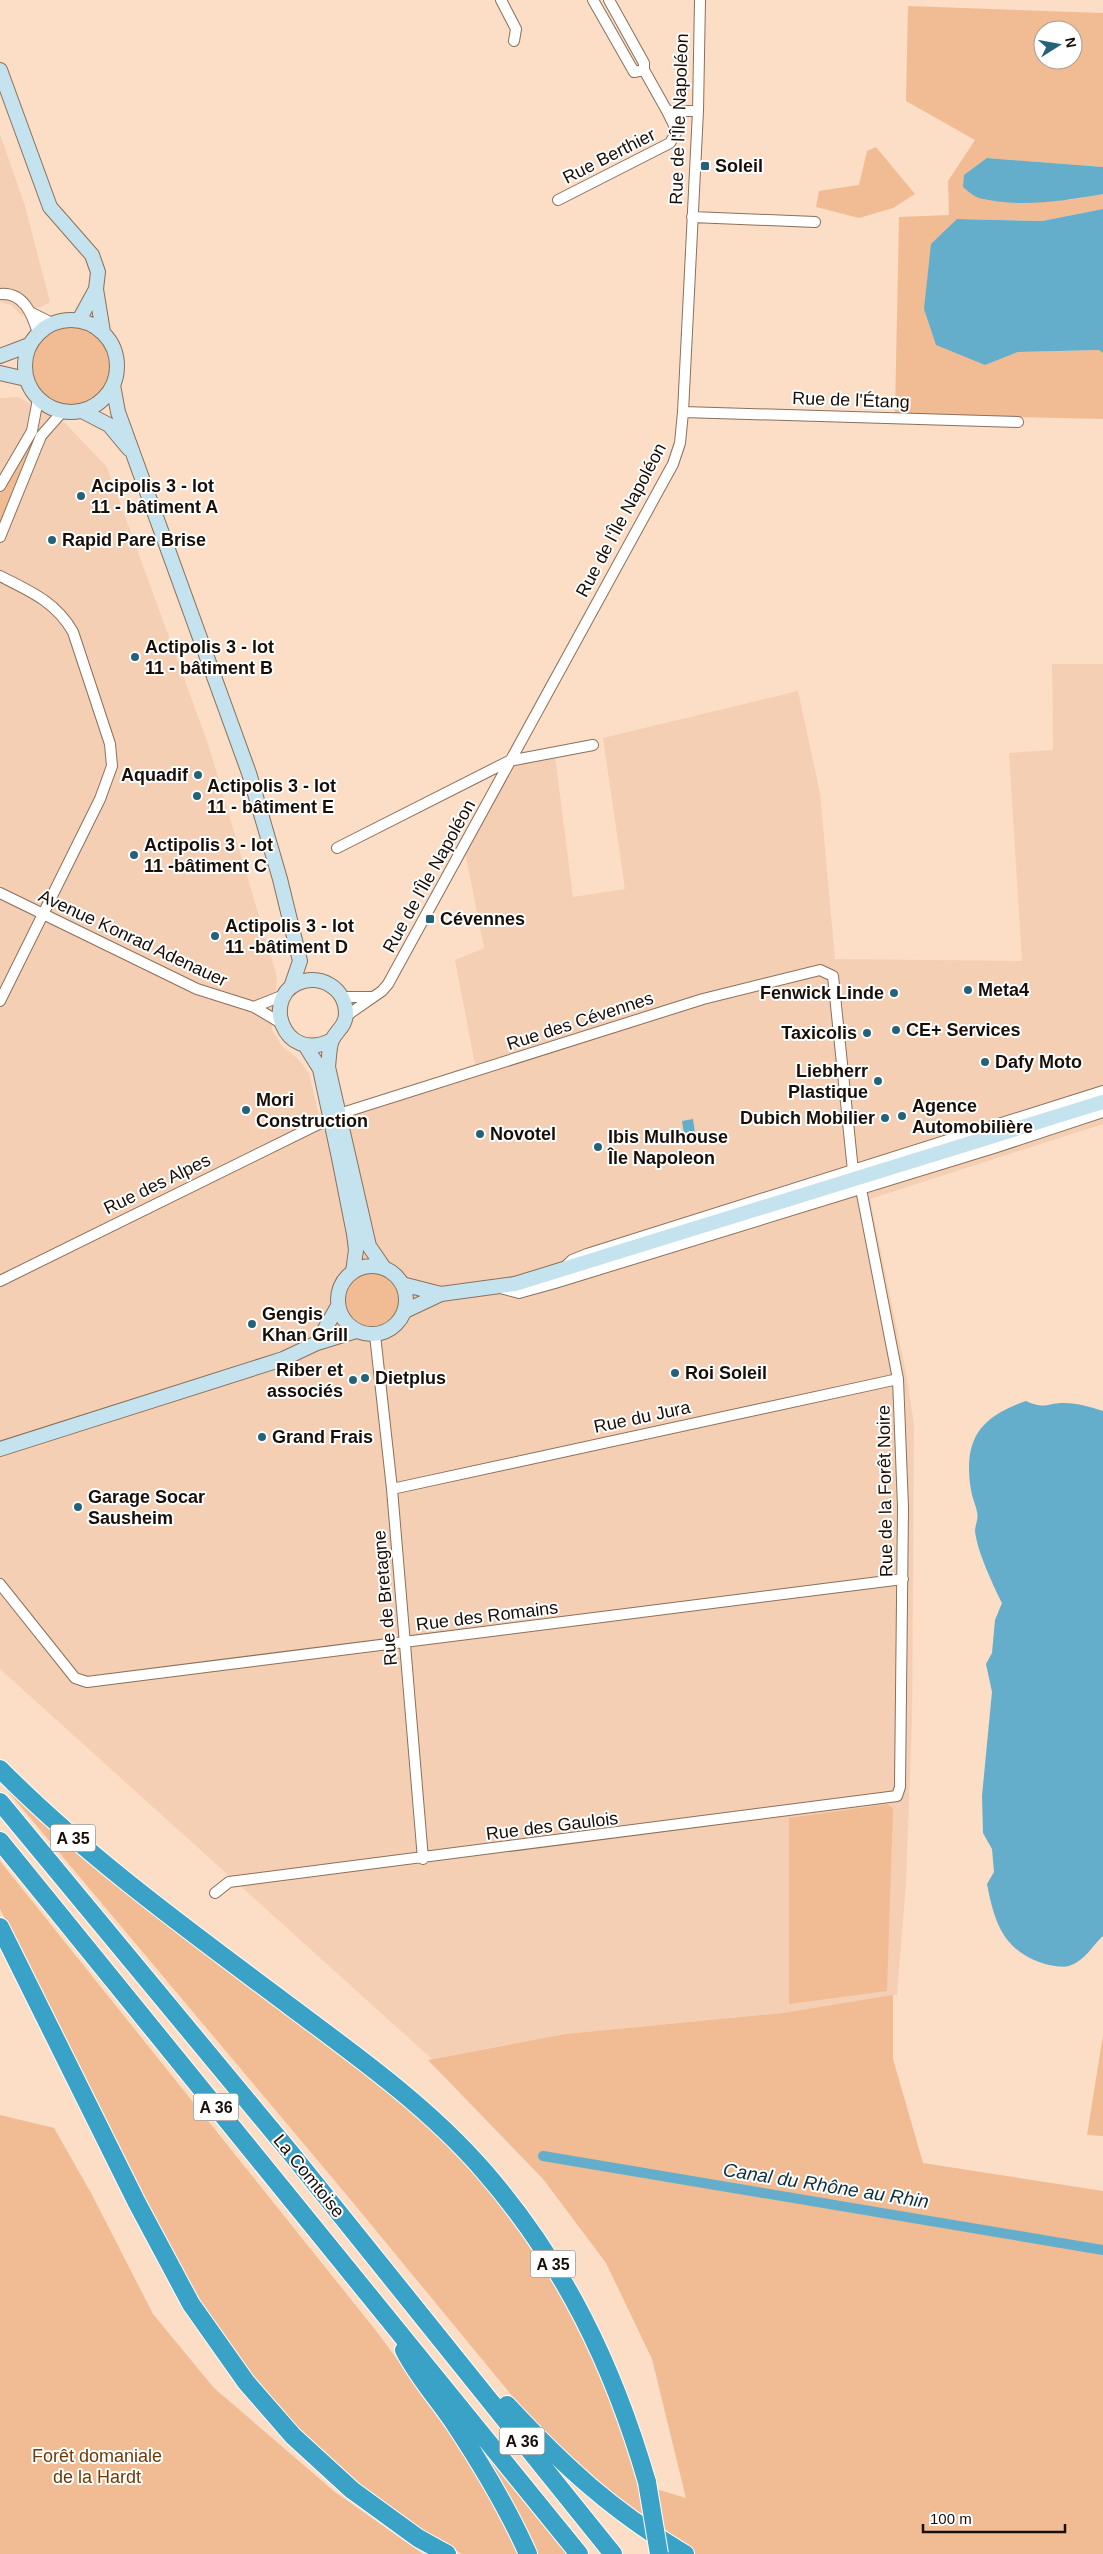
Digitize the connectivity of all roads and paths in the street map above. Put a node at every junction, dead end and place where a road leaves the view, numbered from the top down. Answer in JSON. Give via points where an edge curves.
{"nodes":[{"id":1,"x":501,"y":0,"type":"edge"},
{"id":2,"x":593,"y":0,"type":"edge"},
{"id":3,"x":609,"y":0,"type":"edge"},
{"id":4,"x":700,"y":0,"type":"edge"},
{"id":5,"x":514,"y":41,"type":"dead end"},
{"id":6,"x":0,"y":70,"type":"edge"},
{"id":7,"x":644,"y":70,"type":"junction"},
{"id":8,"x":667,"y":111,"type":"junction"},
{"id":9,"x":698,"y":111,"type":"junction"},
{"id":10,"x":558,"y":200,"type":"dead end"},
{"id":11,"x":692,"y":217,"type":"junction"},
{"id":12,"x":815,"y":222,"type":"dead end"},
{"id":13,"x":96,"y":289,"type":"junction"},
{"id":14,"x":0,"y":294,"type":"edge"},
{"id":15,"x":32,"y":313,"type":"junction"},
{"id":16,"x":79,"y":320,"type":"junction"},
{"id":17,"x":52,"y":323,"type":"junction"},
{"id":18,"x":103,"y":332,"type":"junction"},
{"id":19,"x":38,"y":333,"type":"junction"},
{"id":20,"x":29,"y":345,"type":"junction"},
{"id":21,"x":0,"y":356,"type":"edge"},
{"id":22,"x":0,"y":373,"type":"edge"},
{"id":23,"x":26,"y":379,"type":"junction"},
{"id":24,"x":113,"y":386,"type":"junction"},
{"id":25,"x":38,"y":399,"type":"junction"},
{"id":26,"x":63,"y":411,"type":"junction"},
{"id":27,"x":82,"y":411,"type":"junction"},
{"id":28,"x":683,"y":412,"type":"junction"},
{"id":29,"x":1018,"y":422,"type":"dead end"},
{"id":30,"x":133,"y":453,"type":"junction"},
{"id":31,"x":0,"y":486,"type":"edge"},
{"id":32,"x":0,"y":537,"type":"edge"},
{"id":33,"x":0,"y":576,"type":"edge"},
{"id":34,"x":592,"y":745,"type":"dead end"},
{"id":35,"x":509,"y":762,"type":"junction"},
{"id":36,"x":337,"y":848,"type":"dead end"},
{"id":37,"x":0,"y":893,"type":"edge"},
{"id":38,"x":44,"y":914,"type":"junction"},
{"id":39,"x":300,"y":961,"type":"junction"},
{"id":40,"x":321,"y":981,"type":"junction"},
{"id":41,"x":288,"y":991,"type":"junction"},
{"id":42,"x":342,"y":997,"type":"junction"},
{"id":43,"x":373,"y":997,"type":"junction"},
{"id":44,"x":0,"y":1001,"type":"edge"},
{"id":45,"x":254,"y":1007,"type":"junction"},
{"id":46,"x":346,"y":1016,"type":"junction"},
{"id":47,"x":281,"y":1023,"type":"junction"},
{"id":48,"x":332,"y":1040,"type":"junction"},
{"id":49,"x":305,"y":1046,"type":"junction"},
{"id":50,"x":1103,"y":1091,"type":"edge"},
{"id":51,"x":1103,"y":1102,"type":"edge"},
{"id":52,"x":1103,"y":1112,"type":"edge"},
{"id":53,"x":334,"y":1116,"type":"junction"},
{"id":54,"x":853,"y":1170,"type":"junction"},
{"id":55,"x":861,"y":1189,"type":"junction"},
{"id":56,"x":384,"y":1268,"type":"junction"},
{"id":57,"x":562,"y":1270,"type":"junction"},
{"id":58,"x":352,"y":1272,"type":"junction"},
{"id":59,"x":0,"y":1281,"type":"edge"},
{"id":60,"x":402,"y":1284,"type":"junction"},
{"id":61,"x":500,"y":1288,"type":"junction"},
{"id":62,"x":441,"y":1294,"type":"junction"},
{"id":63,"x":338,"y":1306,"type":"junction"},
{"id":64,"x":405,"y":1311,"type":"junction"},
{"id":65,"x":356,"y":1331,"type":"junction"},
{"id":66,"x":375,"y":1335,"type":"junction"},
{"id":67,"x":317,"y":1343,"type":"junction"},
{"id":68,"x":898,"y":1379,"type":"junction"},
{"id":69,"x":0,"y":1449,"type":"edge"},
{"id":70,"x":392,"y":1489,"type":"junction"},
{"id":71,"x":903,"y":1579,"type":"junction"},
{"id":72,"x":0,"y":1584,"type":"edge"},
{"id":73,"x":404,"y":1643,"type":"junction"},
{"id":74,"x":0,"y":1769,"type":"edge"},
{"id":75,"x":897,"y":1796,"type":"joint"},
{"id":76,"x":0,"y":1802,"type":"edge"},
{"id":77,"x":0,"y":1841,"type":"edge"},
{"id":78,"x":423,"y":1859,"type":"junction"},
{"id":79,"x":215,"y":1893,"type":"dead end"},
{"id":80,"x":0,"y":1927,"type":"edge"},
{"id":81,"x":386,"y":2317,"type":"junction"},
{"id":82,"x":432,"y":2328,"type":"junction"},
{"id":83,"x":447,"y":2554,"type":"edge"},
{"id":84,"x":528,"y":2554,"type":"edge"},
{"id":85,"x":579,"y":2554,"type":"edge"},
{"id":86,"x":612,"y":2554,"type":"edge"},
{"id":87,"x":659,"y":2554,"type":"edge"},
{"id":88,"x":685,"y":2554,"type":"edge"}],
"edges":[{"from":1,"to":5,"type":"street","via":[[516,29]]},
{"from":2,"to":7,"type":"street","name":"Rue Berthier","via":[[634,72]]},
{"from":3,"to":7,"type":"street","name":"Rue Berthier","via":[[644,63]]},
{"from":4,"to":9,"type":"street","name":"Rue de l'Île Napoléon"},
{"from":6,"to":13,"type":"main road","via":[[50,207],[92,255],[98,272]]},
{"from":7,"to":8,"type":"street","name":"Rue Berthier"},
{"from":8,"to":9,"type":"street","name":"Rue Berthier"},
{"from":8,"to":10,"type":"street","name":"Rue Berthier","via":[[677,132],[670,143]]},
{"from":9,"to":11,"type":"street","name":"Rue de l'Île Napoléon"},
{"from":11,"to":12,"type":"street"},
{"from":11,"to":28,"type":"street","name":"Rue de l'Île Napoléon"},
{"from":13,"to":16,"type":"main road"},
{"from":13,"to":18,"type":"main road"},
{"from":14,"to":15,"type":"street","via":[[17,297]]},
{"from":15,"to":17,"type":"street"},
{"from":15,"to":19,"type":"street"},
{"from":16,"to":17,"type":"main road"},
{"from":16,"to":18,"type":"main road"},
{"from":17,"to":19,"type":"main road"},
{"from":18,"to":24,"type":"main road","via":[[116,356]]},
{"from":19,"to":20,"type":"main road"},
{"from":20,"to":21,"type":"main road"},
{"from":20,"to":23,"type":"main road","via":[[24,363]]},
{"from":22,"to":23,"type":"main road"},
{"from":23,"to":25,"type":"main road"},
{"from":24,"to":27,"type":"main road","via":[[101,401]]},
{"from":24,"to":30,"type":"main road","via":[[118,412]]},
{"from":25,"to":26,"type":"main road"},
{"from":25,"to":31,"type":"street","via":[[32,431]]},
{"from":26,"to":27,"type":"main road"},
{"from":26,"to":32,"type":"street","via":[[40,436]]},
{"from":27,"to":30,"type":"main road","via":[[108,425]]},
{"from":28,"to":29,"type":"street","name":"Rue de l'Étang"},
{"from":28,"to":35,"type":"street","name":"Rue de l'Île Napoléon","via":[[680,443],[673,464]]},
{"from":30,"to":39,"type":"main road","via":[[249,773]]},
{"from":33,"to":38,"type":"street","via":[[38,594],[65,618],[73,632],[110,744],[112,766],[108,782]]},
{"from":34,"to":35,"type":"street"},
{"from":35,"to":36,"type":"street"},
{"from":35,"to":43,"type":"street","name":"Rue de l'Île Napoléon","via":[[396,970],[382,991]]},
{"from":37,"to":38,"type":"street","name":"Avenue Konrad Adenauer"},
{"from":38,"to":44,"type":"street"},
{"from":38,"to":45,"type":"street","name":"Avenue Konrad Adenauer","via":[[196,989]]},
{"from":39,"to":40,"type":"main road"},
{"from":39,"to":41,"type":"main road"},
{"from":40,"to":41,"type":"main road","via":[[310,980]]},
{"from":40,"to":42,"type":"main road"},
{"from":41,"to":45,"type":"street"},
{"from":41,"to":47,"type":"main road","via":[[280,1004]]},
{"from":42,"to":43,"type":"street"},
{"from":42,"to":46,"type":"main road"},
{"from":43,"to":46,"type":"street","name":"Rue de l'Île Napoléon"},
{"from":45,"to":47,"type":"street","name":"Avenue Konrad Adenauer"},
{"from":46,"to":48,"type":"main road","via":[[339,1034]]},
{"from":47,"to":49,"type":"main road","via":[[295,1041]]},
{"from":48,"to":49,"type":"main road"},
{"from":48,"to":53,"type":"main road","via":[[328,1067]]},
{"from":49,"to":53,"type":"main road","via":[[320,1069]]},
{"from":50,"to":54,"type":"street"},
{"from":51,"to":57,"type":"main road"},
{"from":52,"to":55,"type":"street"},
{"from":53,"to":54,"type":"street","name":"Rue des Cévennes","via":[[703,999],[820,970],[833,976]]},
{"from":53,"to":56,"type":"main road","via":[[369,1246]]},
{"from":53,"to":58,"type":"main road","via":[[356,1250]]},
{"from":53,"to":59,"type":"street","name":"Rue des Alpes"},
{"from":54,"to":57,"type":"street","via":[[587,1254],[572,1260]]},
{"from":55,"to":61,"type":"street","via":[[519,1293]]},
{"from":55,"to":68,"type":"street","name":"Rue de la Forêt Noire"},
{"from":56,"to":58,"type":"main road","via":[[368,1266]]},
{"from":56,"to":60,"type":"main road"},
{"from":57,"to":61,"type":"main road"},
{"from":58,"to":63,"type":"main road","via":[[340,1287]]},
{"from":60,"to":62,"type":"main road"},
{"from":60,"to":64,"type":"main road","via":[[406,1293]]},
{"from":61,"to":62,"type":"main road"},
{"from":62,"to":64,"type":"main road"},
{"from":63,"to":65,"type":"main road","via":[[347,1324]]},
{"from":63,"to":67,"type":"main road"},
{"from":64,"to":66,"type":"main road","via":[[394,1327]]},
{"from":65,"to":66,"type":"main road"},
{"from":65,"to":67,"type":"main road"},
{"from":66,"to":70,"type":"street","name":"Rue de Bretagne"},
{"from":67,"to":69,"type":"main road","via":[[283,1359]]},
{"from":68,"to":70,"type":"street","name":"Rue du Jura"},
{"from":68,"to":71,"type":"street","name":"Rue de la Forêt Noire","via":[[903,1457]]},
{"from":70,"to":73,"type":"street","name":"Rue de Bretagne"},
{"from":71,"to":73,"type":"street","name":"Rue des Romains"},
{"from":71,"to":75,"type":"street","name":"Rue de la Forêt Noire","via":[[900,1787]]},
{"from":72,"to":73,"type":"street","name":"Rue des Romains","via":[[75,1678],[86,1682]]},
{"from":73,"to":78,"type":"street","name":"Rue de Bretagne"},
{"from":74,"to":87,"type":"highway","number":"A 35","bridge":true,"via":[[74,1838],[152,1902],[395,2086],[482,2168],[552,2262],[606,2363],[630,2423],[647,2482]]},
{"from":75,"to":78,"type":"street","name":"Rue des Gaulois"},
{"from":76,"to":82,"type":"highway","name":"La Comtoise","number":"A 36"},
{"from":77,"to":81,"type":"highway","name":"La Comtoise","number":"A 36"},
{"from":78,"to":79,"type":"street","name":"Rue des Gaulois","via":[[229,1882]]},
{"from":80,"to":83,"type":"highway","via":[[132,2194],[191,2304],[246,2382],[293,2436],[352,2490],[418,2538]]},
{"from":81,"to":84,"type":"highway","via":[[413,2368],[455,2425],[494,2487]]},
{"from":81,"to":85,"type":"highway","name":"La Comtoise","number":"A 36"},
{"from":82,"to":86,"type":"highway","name":"La Comtoise","number":"A 36"},
{"from":82,"to":88,"type":"highway","via":[[595,2493],[645,2531]]}]}
